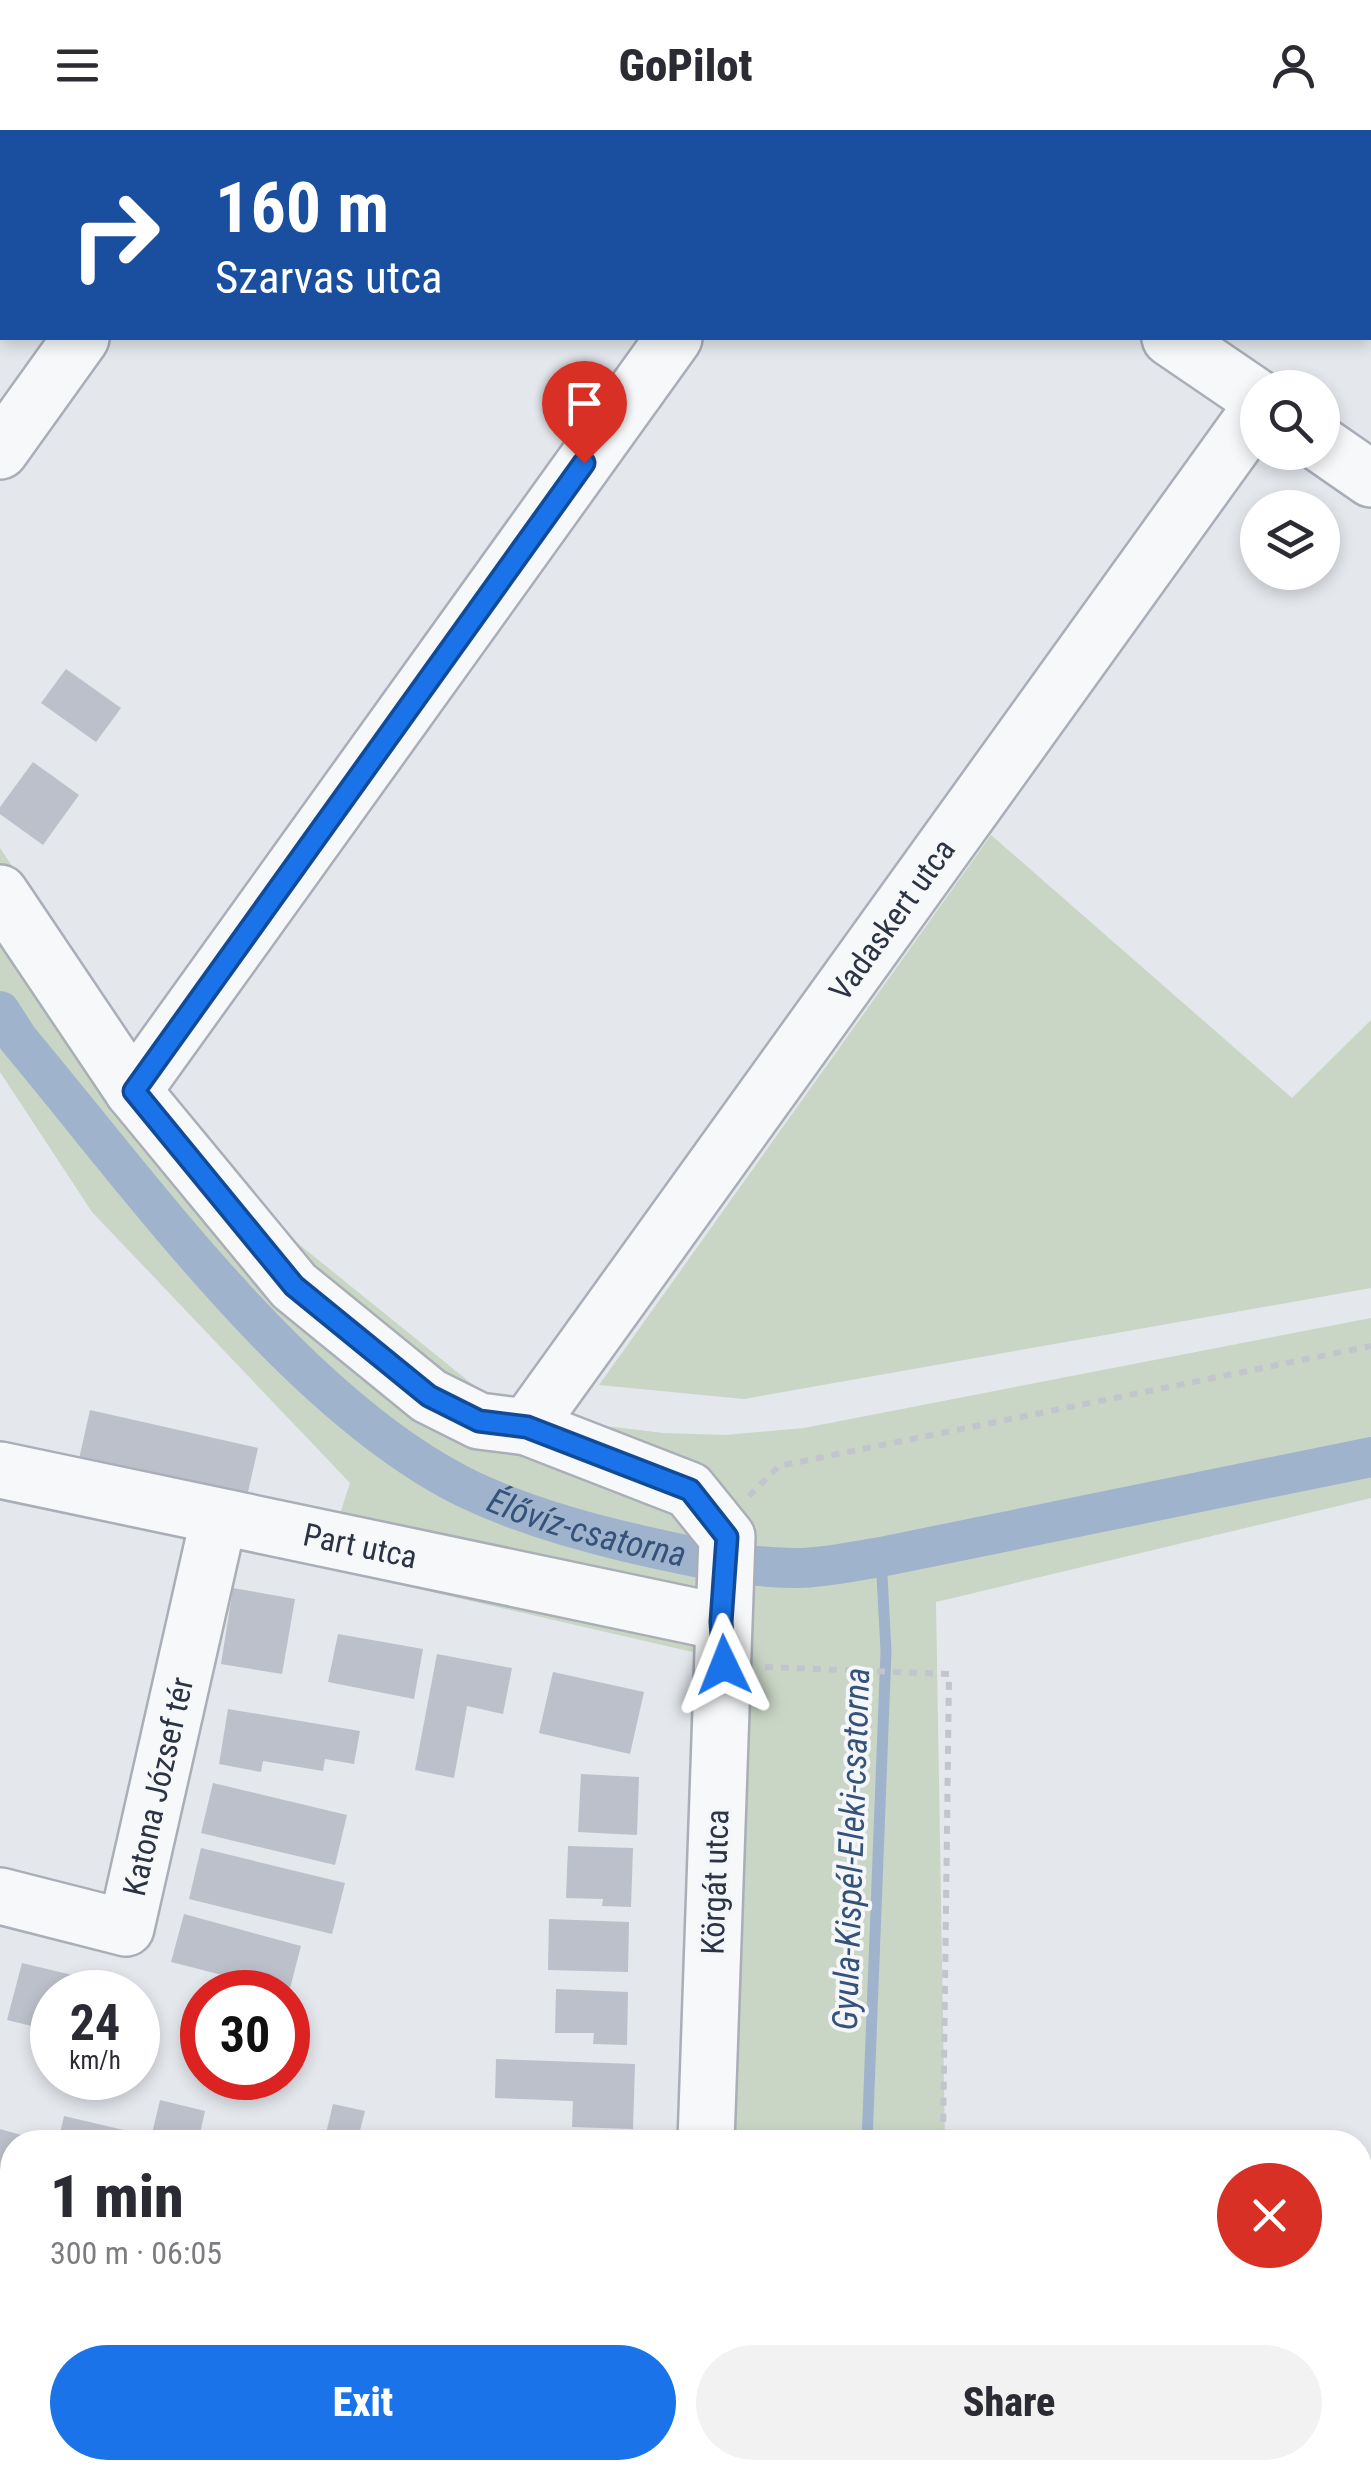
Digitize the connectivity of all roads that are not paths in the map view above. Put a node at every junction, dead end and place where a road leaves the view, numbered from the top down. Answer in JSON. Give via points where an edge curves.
{"nodes":[{"id":1,"x":80,"y":340,"type":"edge"},
{"id":2,"x":673,"y":340,"type":"edge"},
{"id":3,"x":1173,"y":340,"type":"edge"},
{"id":4,"x":1240,"y":386,"type":"edge"},
{"id":5,"x":1240,"y":436,"type":"edge"},
{"id":6,"x":0,"y":451,"type":"edge"},
{"id":7,"x":1340,"y":457,"type":"edge"},
{"id":8,"x":1371,"y":479,"type":"edge"},
{"id":9,"x":0,"y":893,"type":"edge"},
{"id":10,"x":134,"y":1091,"type":"junction"},
{"id":11,"x":527,"y":1427,"type":"junction"},
{"id":12,"x":0,"y":1470,"type":"edge"},
{"id":13,"x":219,"y":1517,"type":"junction"},
{"id":14,"x":723,"y":1587,"type":"junction"},
{"id":15,"x":0,"y":1896,"type":"edge"},
{"id":16,"x":706,"y":2130,"type":"edge"}],
"edges":[{"from":1,"to":6,"type":"street"},
{"from":2,"to":10,"type":"street"},
{"from":3,"to":4,"type":"street"},
{"from":5,"to":11,"type":"street","name":"Vadaskert utca"},
{"from":7,"to":8,"type":"street"},
{"from":9,"to":10,"type":"street"},
{"from":10,"to":11,"type":"street","via":[[294,1286],[429,1396],[479,1421]]},
{"from":11,"to":14,"type":"street","via":[[690,1490]]},
{"from":12,"to":13,"type":"street","name":"Part utca"},
{"from":13,"to":14,"type":"street","name":"Part utca"},
{"from":13,"to":15,"type":"street","name":"Katona József tér","via":[[126,1928]]},
{"from":14,"to":16,"type":"street","name":"Körgát utca"}]}
